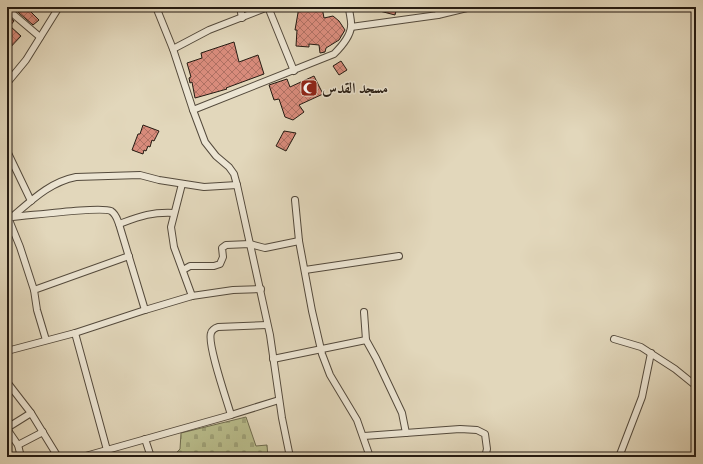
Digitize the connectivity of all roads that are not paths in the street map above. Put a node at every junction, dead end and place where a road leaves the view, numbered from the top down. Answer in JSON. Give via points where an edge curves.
{"nodes":[{"id":1,"x":59,"y":7,"type":"edge"},
{"id":2,"x":156,"y":7,"type":"edge"},
{"id":3,"x":240,"y":7,"type":"edge"},
{"id":4,"x":268,"y":7,"type":"edge"},
{"id":5,"x":349,"y":7,"type":"edge"},
{"id":6,"x":439,"y":7,"type":"edge"},
{"id":7,"x":471,"y":7,"type":"edge"},
{"id":8,"x":7,"y":9,"type":"edge"},
{"id":9,"x":438,"y":15,"type":"junction"},
{"id":10,"x":242,"y":18,"type":"junction"},
{"id":11,"x":351,"y":27,"type":"junction"},
{"id":12,"x":40,"y":37,"type":"junction"},
{"id":13,"x":172,"y":49,"type":"junction"},
{"id":14,"x":294,"y":71,"type":"junction"},
{"id":15,"x":7,"y":83,"type":"edge"},
{"id":16,"x":193,"y":110,"type":"junction"},
{"id":17,"x":7,"y":151,"type":"edge"},
{"id":18,"x":182,"y":184,"type":"junction"},
{"id":19,"x":238,"y":185,"type":"junction"},
{"id":20,"x":295,"y":200,"type":"dead end"},
{"id":21,"x":31,"y":201,"type":"junction"},
{"id":22,"x":174,"y":213,"type":"junction"},
{"id":23,"x":9,"y":217,"type":"edge"},
{"id":24,"x":119,"y":224,"type":"junction"},
{"id":25,"x":299,"y":241,"type":"junction"},
{"id":26,"x":250,"y":244,"type":"junction"},
{"id":27,"x":129,"y":256,"type":"junction"},
{"id":28,"x":399,"y":256,"type":"dead end"},
{"id":29,"x":183,"y":270,"type":"junction"},
{"id":30,"x":305,"y":270,"type":"junction"},
{"id":31,"x":261,"y":289,"type":"junction"},
{"id":32,"x":34,"y":290,"type":"junction"},
{"id":33,"x":192,"y":296,"type":"junction"},
{"id":34,"x":145,"y":310,"type":"junction"},
{"id":35,"x":364,"y":312,"type":"dead end"},
{"id":36,"x":267,"y":324,"type":"junction"},
{"id":37,"x":75,"y":333,"type":"junction"},
{"id":38,"x":614,"y":339,"type":"dead end"},
{"id":39,"x":46,"y":340,"type":"junction"},
{"id":40,"x":366,"y":340,"type":"junction"},
{"id":41,"x":322,"y":348,"type":"junction"},
{"id":42,"x":7,"y":351,"type":"edge"},
{"id":43,"x":651,"y":353,"type":"junction"},
{"id":44,"x":273,"y":359,"type":"junction"},
{"id":45,"x":7,"y":382,"type":"edge"},
{"id":46,"x":696,"y":386,"type":"edge"},
{"id":47,"x":279,"y":400,"type":"junction"},
{"id":48,"x":31,"y":412,"type":"junction"},
{"id":49,"x":231,"y":415,"type":"junction"},
{"id":50,"x":7,"y":429,"type":"edge"},
{"id":51,"x":43,"y":432,"type":"junction"},
{"id":52,"x":406,"y":433,"type":"junction"},
{"id":53,"x":364,"y":436,"type":"junction"},
{"id":54,"x":146,"y":439,"type":"junction"},
{"id":55,"x":18,"y":445,"type":"junction"},
{"id":56,"x":107,"y":450,"type":"junction"},
{"id":57,"x":21,"y":457,"type":"edge"},
{"id":58,"x":58,"y":457,"type":"edge"},
{"id":59,"x":82,"y":457,"type":"edge"},
{"id":60,"x":151,"y":457,"type":"edge"},
{"id":61,"x":290,"y":457,"type":"edge"},
{"id":62,"x":370,"y":457,"type":"edge"},
{"id":63,"x":485,"y":457,"type":"edge"},
{"id":64,"x":619,"y":457,"type":"edge"}],
"edges":[{"from":1,"to":12,"type":"street"},
{"from":2,"to":13,"type":"street"},
{"from":3,"to":10,"type":"street"},
{"from":4,"to":10,"type":"street"},
{"from":4,"to":14,"type":"street"},
{"from":5,"to":11,"type":"street"},
{"from":6,"to":9,"type":"street"},
{"from":7,"to":9,"type":"street"},
{"from":8,"to":12,"type":"street"},
{"from":9,"to":11,"type":"street"},
{"from":10,"to":13,"type":"street","via":[[209,30]]},
{"from":11,"to":14,"type":"street","via":[[334,54]]},
{"from":12,"to":15,"type":"street","via":[[26,60]]},
{"from":13,"to":16,"type":"street"},
{"from":14,"to":16,"type":"street"},
{"from":16,"to":19,"type":"street","via":[[205,142],[229,167]]},
{"from":17,"to":21,"type":"street"},
{"from":18,"to":19,"type":"street","via":[[204,187]]},
{"from":18,"to":21,"type":"street","via":[[140,175],[67,178],[52,185]]},
{"from":18,"to":22,"type":"street"},
{"from":19,"to":26,"type":"street"},
{"from":20,"to":25,"type":"street"},
{"from":21,"to":23,"type":"street"},
{"from":22,"to":24,"type":"street","via":[[156,212]]},
{"from":22,"to":29,"type":"street","via":[[172,238]]},
{"from":23,"to":24,"type":"street","via":[[107,210],[116,215]]},
{"from":23,"to":32,"type":"street"},
{"from":24,"to":27,"type":"street"},
{"from":25,"to":26,"type":"street","via":[[265,248]]},
{"from":25,"to":30,"type":"street"},
{"from":26,"to":29,"type":"street","via":[[224,246],[222,261],[218,266],[190,266]]},
{"from":26,"to":31,"type":"street"},
{"from":27,"to":32,"type":"street"},
{"from":27,"to":34,"type":"street"},
{"from":28,"to":30,"type":"street"},
{"from":29,"to":33,"type":"street"},
{"from":30,"to":41,"type":"street"},
{"from":31,"to":33,"type":"street"},
{"from":31,"to":36,"type":"street"},
{"from":32,"to":39,"type":"street"},
{"from":33,"to":34,"type":"street"},
{"from":34,"to":37,"type":"street"},
{"from":35,"to":40,"type":"street"},
{"from":36,"to":44,"type":"street"},
{"from":36,"to":49,"type":"street","via":[[218,327],[211,333],[213,352]]},
{"from":37,"to":39,"type":"street"},
{"from":37,"to":56,"type":"street"},
{"from":38,"to":43,"type":"street","via":[[634,344]]},
{"from":39,"to":42,"type":"street"},
{"from":40,"to":41,"type":"street"},
{"from":40,"to":52,"type":"street","via":[[402,413]]},
{"from":41,"to":44,"type":"street"},
{"from":41,"to":53,"type":"street","via":[[330,376]]},
{"from":43,"to":46,"type":"street","via":[[675,368]]},
{"from":43,"to":64,"type":"street","via":[[642,396]]},
{"from":44,"to":47,"type":"street"},
{"from":45,"to":48,"type":"street"},
{"from":47,"to":49,"type":"street"},
{"from":47,"to":61,"type":"street"},
{"from":48,"to":50,"type":"street"},
{"from":48,"to":51,"type":"street"},
{"from":49,"to":54,"type":"street"},
{"from":50,"to":55,"type":"street"},
{"from":51,"to":55,"type":"street"},
{"from":51,"to":58,"type":"street"},
{"from":52,"to":53,"type":"street"},
{"from":52,"to":63,"type":"street","via":[[477,430],[485,435]]},
{"from":53,"to":62,"type":"street"},
{"from":54,"to":56,"type":"street"},
{"from":54,"to":60,"type":"street"},
{"from":55,"to":57,"type":"street"},
{"from":56,"to":59,"type":"street"}]}
